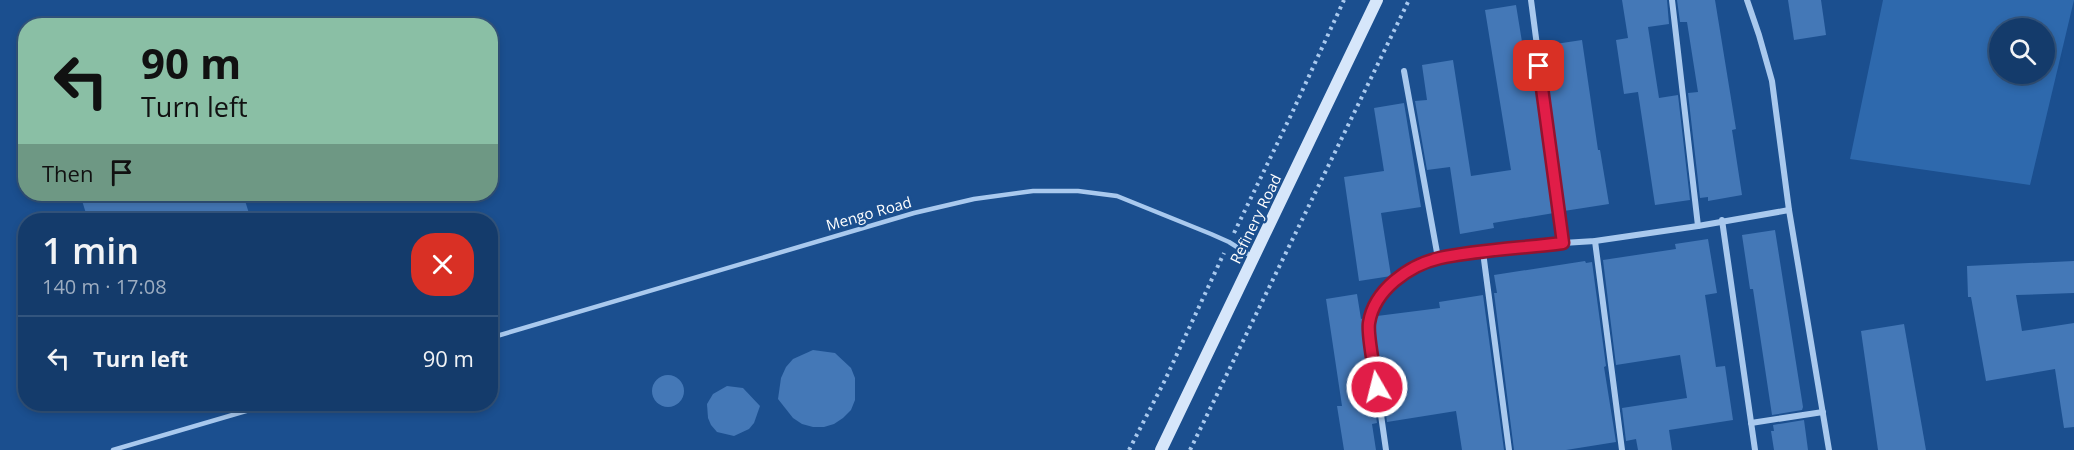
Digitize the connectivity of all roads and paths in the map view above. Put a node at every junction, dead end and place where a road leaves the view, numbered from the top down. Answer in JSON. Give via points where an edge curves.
{"nodes":[{"id":1,"x":1344,"y":0,"type":"edge"},
{"id":2,"x":1377,"y":0,"type":"edge"},
{"id":3,"x":1409,"y":0,"type":"edge"},
{"id":4,"x":1531,"y":0,"type":"edge"},
{"id":5,"x":1672,"y":0,"type":"edge"},
{"id":6,"x":1747,"y":0,"type":"edge"},
{"id":7,"x":1404,"y":71,"type":"dead end"},
{"id":8,"x":1789,"y":210,"type":"junction"},
{"id":9,"x":1722,"y":220,"type":"junction"},
{"id":10,"x":1698,"y":226,"type":"junction"},
{"id":11,"x":1595,"y":241,"type":"junction"},
{"id":12,"x":1229,"y":242,"type":"junction"},
{"id":13,"x":1563,"y":243,"type":"junction"},
{"id":14,"x":1483,"y":252,"type":"junction"},
{"id":15,"x":1253,"y":258,"type":"junction"},
{"id":16,"x":1438,"y":258,"type":"junction"},
{"id":17,"x":498,"y":336,"type":"edge"},
{"id":18,"x":246,"y":411,"type":"edge"},
{"id":19,"x":1822,"y":412,"type":"junction"},
{"id":20,"x":1751,"y":423,"type":"junction"},
{"id":21,"x":113,"y":450,"type":"edge"},
{"id":22,"x":1130,"y":450,"type":"edge"},
{"id":23,"x":1161,"y":450,"type":"edge"},
{"id":24,"x":1190,"y":450,"type":"edge"},
{"id":25,"x":1386,"y":450,"type":"edge"},
{"id":26,"x":1509,"y":450,"type":"edge"},
{"id":27,"x":1622,"y":450,"type":"edge"},
{"id":28,"x":1755,"y":450,"type":"edge"},
{"id":29,"x":1829,"y":450,"type":"edge"}],
"edges":[{"from":1,"to":12,"type":"path"},
{"from":2,"to":15,"type":"main road","name":"Refinery Road"},
{"from":3,"to":24,"type":"path"},
{"from":4,"to":13,"type":"street"},
{"from":5,"to":10,"type":"street"},
{"from":6,"to":8,"type":"street","via":[[1772,81]]},
{"from":7,"to":16,"type":"street"},
{"from":8,"to":9,"type":"street"},
{"from":8,"to":19,"type":"street"},
{"from":9,"to":10,"type":"street"},
{"from":9,"to":20,"type":"street"},
{"from":10,"to":11,"type":"street"},
{"from":11,"to":13,"type":"street"},
{"from":11,"to":27,"type":"street"},
{"from":12,"to":15,"type":"lane","name":"Mengo Road"},
{"from":12,"to":17,"type":"lane","name":"Mengo Road","via":[[1117,196],[1078,191],[1021,192],[914,213]]},
{"from":12,"to":22,"type":"path"},
{"from":13,"to":14,"type":"street"},
{"from":14,"to":16,"type":"street"},
{"from":14,"to":26,"type":"street"},
{"from":15,"to":23,"type":"main road","name":"Refinery Road"},
{"from":16,"to":25,"type":"street","via":[[1394,282],[1381,296],[1368,324]]},
{"from":18,"to":21,"type":"lane"},
{"from":19,"to":20,"type":"street"},
{"from":19,"to":29,"type":"street"},
{"from":20,"to":28,"type":"street"}]}
